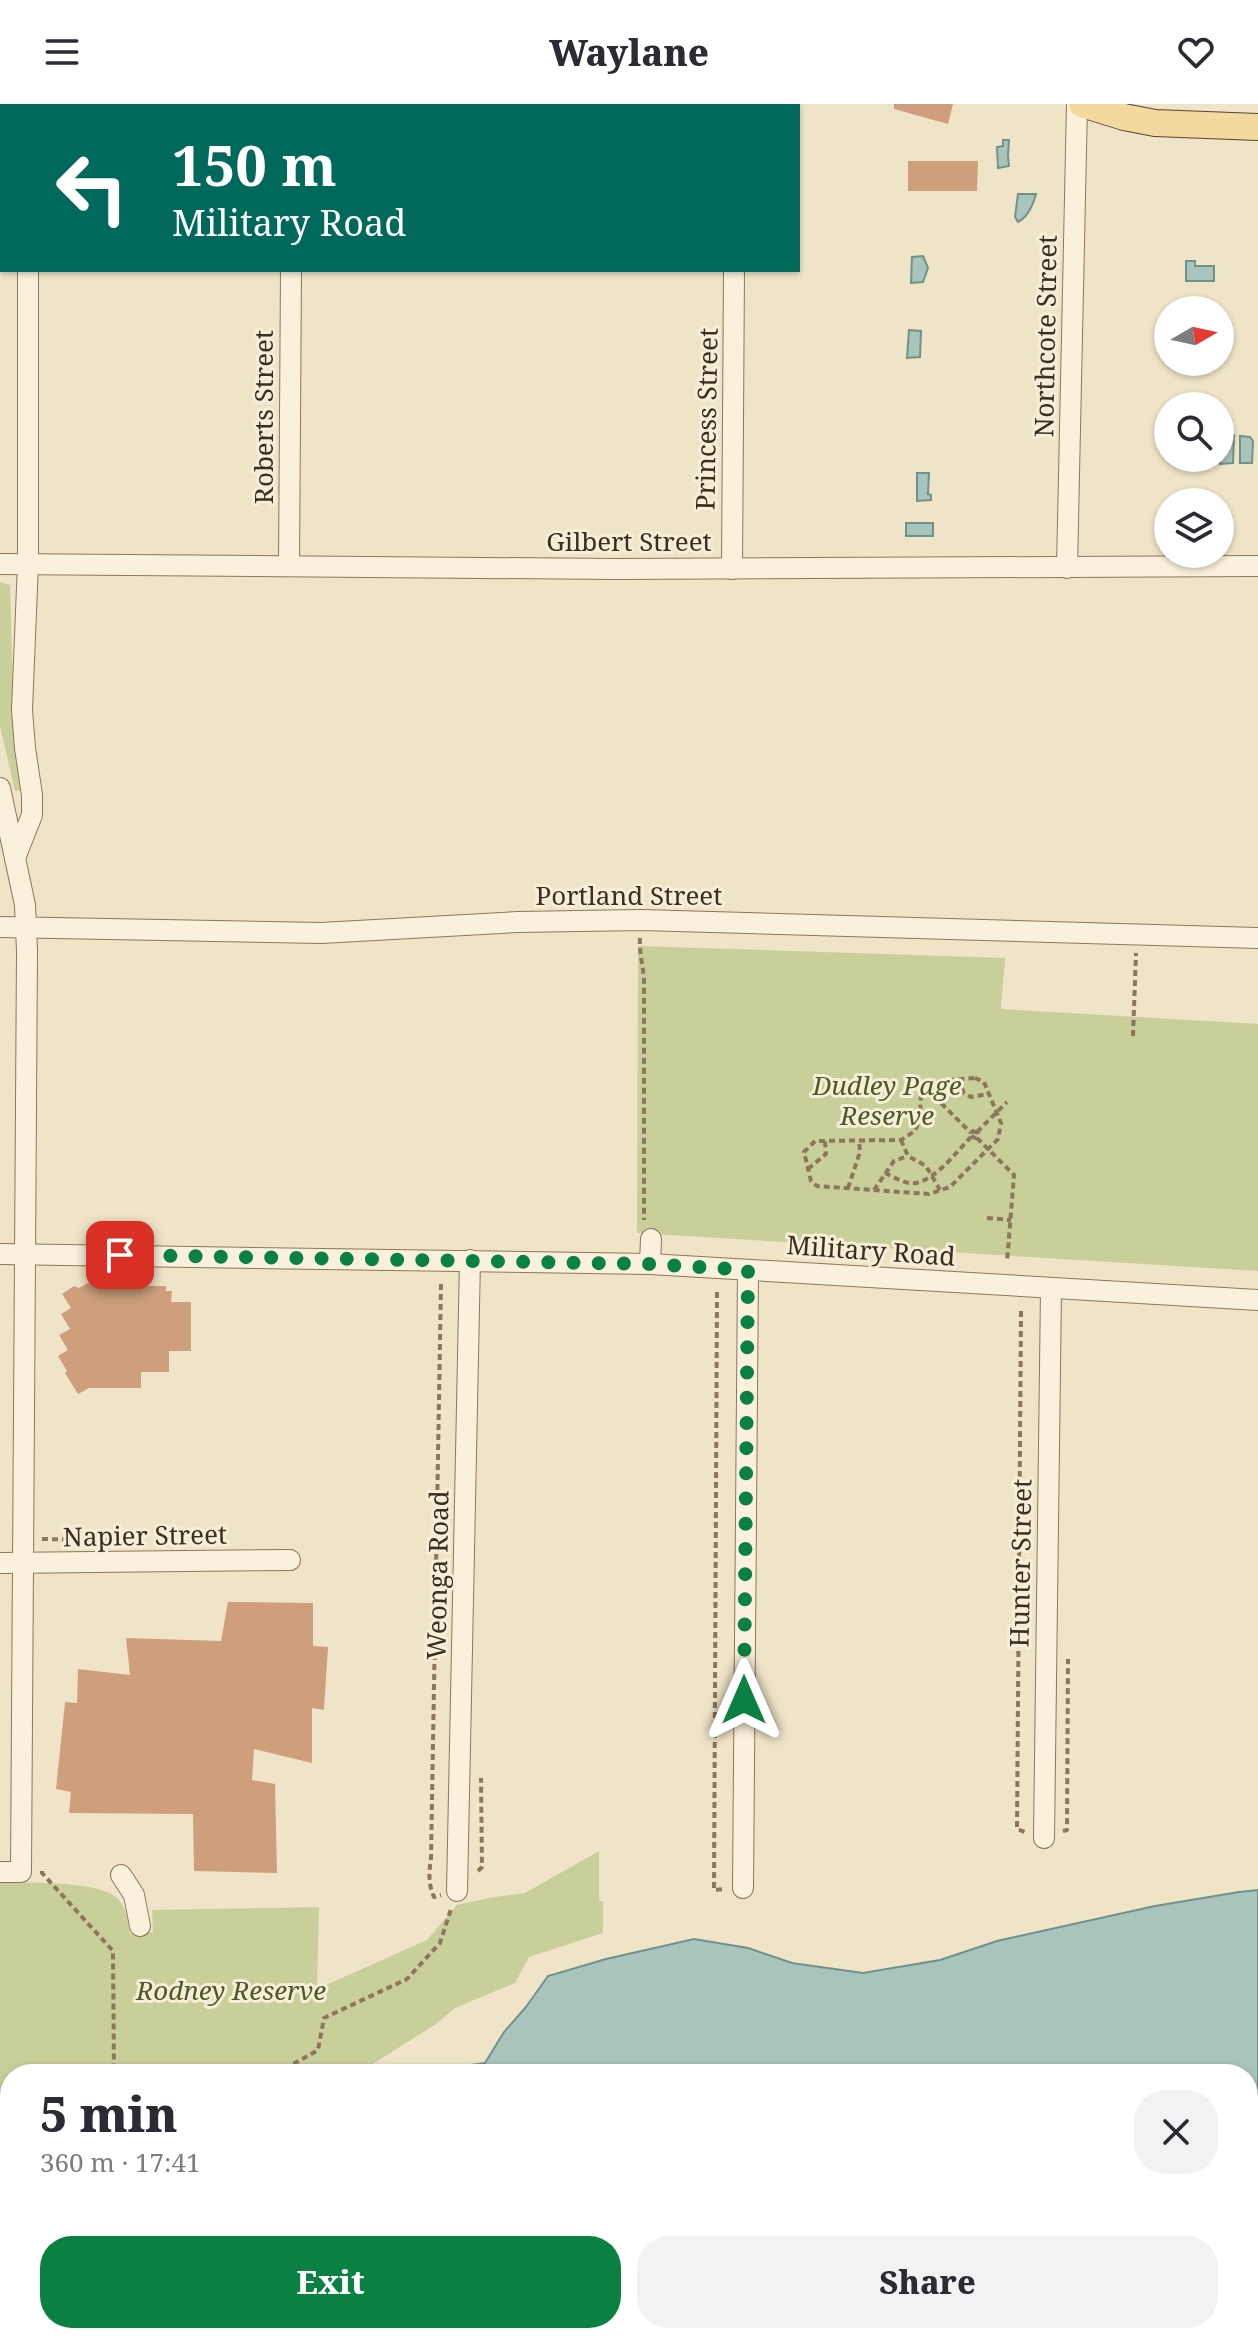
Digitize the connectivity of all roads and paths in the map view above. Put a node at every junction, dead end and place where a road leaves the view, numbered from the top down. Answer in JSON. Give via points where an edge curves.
{"nodes":[{"id":1,"x":1080,"y":104,"type":"edge"},
{"id":2,"x":1258,"y":127,"type":"edge"},
{"id":3,"x":28,"y":272,"type":"edge"},
{"id":4,"x":291,"y":272,"type":"edge"},
{"id":5,"x":734,"y":272,"type":"edge"},
{"id":6,"x":28,"y":563,"type":"junction"},
{"id":7,"x":0,"y":564,"type":"edge"},
{"id":8,"x":289,"y":565,"type":"junction"},
{"id":9,"x":1258,"y":566,"type":"edge"},
{"id":10,"x":1067,"y":568,"type":"junction"},
{"id":11,"x":732,"y":569,"type":"junction"},
{"id":12,"x":0,"y":788,"type":"edge"},
{"id":13,"x":15,"y":858,"type":"junction"},
{"id":14,"x":0,"y":927,"type":"edge"},
{"id":15,"x":26,"y":927,"type":"junction"},
{"id":16,"x":1137,"y":935,"type":"junction"},
{"id":17,"x":1258,"y":938,"type":"edge"},
{"id":18,"x":639,"y":949,"type":"dead end"},
{"id":19,"x":1133,"y":1036,"type":"dead end"},
{"id":20,"x":913,"y":1075,"type":"dead end"},
{"id":21,"x":958,"y":1079,"type":"junction"},
{"id":22,"x":926,"y":1088,"type":"junction"},
{"id":23,"x":988,"y":1094,"type":"junction"},
{"id":24,"x":1007,"y":1102,"type":"dead end"},
{"id":25,"x":996,"y":1113,"type":"junction"},
{"id":26,"x":974,"y":1135,"type":"junction"},
{"id":27,"x":901,"y":1140,"type":"junction"},
{"id":28,"x":825,"y":1141,"type":"junction"},
{"id":29,"x":859,"y":1141,"type":"junction"},
{"id":30,"x":988,"y":1148,"type":"junction"},
{"id":31,"x":908,"y":1156,"type":"junction"},
{"id":32,"x":808,"y":1169,"type":"junction"},
{"id":33,"x":885,"y":1173,"type":"junction"},
{"id":34,"x":931,"y":1175,"type":"junction"},
{"id":35,"x":848,"y":1188,"type":"junction"},
{"id":36,"x":874,"y":1190,"type":"junction"},
{"id":37,"x":940,"y":1190,"type":"junction"},
{"id":38,"x":987,"y":1218,"type":"dead end"},
{"id":39,"x":1011,"y":1220,"type":"junction"},
{"id":40,"x":648,"y":1231,"type":"joint"},
{"id":41,"x":0,"y":1254,"type":"edge"},
{"id":42,"x":24,"y":1254,"type":"junction"},
{"id":43,"x":470,"y":1260,"type":"junction"},
{"id":44,"x":1007,"y":1262,"type":"dead end"},
{"id":45,"x":650,"y":1264,"type":"junction"},
{"id":46,"x":748,"y":1270,"type":"junction"},
{"id":47,"x":441,"y":1284,"type":"dead end"},
{"id":48,"x":1051,"y":1289,"type":"junction"},
{"id":49,"x":717,"y":1292,"type":"dead end"},
{"id":50,"x":1258,"y":1300,"type":"edge"},
{"id":51,"x":1021,"y":1311,"type":"dead end"},
{"id":52,"x":290,"y":1560,"type":"dead end"},
{"id":53,"x":0,"y":1563,"type":"edge"},
{"id":54,"x":22,"y":1563,"type":"junction"},
{"id":55,"x":1044,"y":1838,"type":"joint"},
{"id":56,"x":0,"y":1872,"type":"edge"},
{"id":57,"x":32,"y":1873,"type":"junction"},
{"id":58,"x":121,"y":1875,"type":"dead end"},
{"id":59,"x":743,"y":1888,"type":"joint"},
{"id":60,"x":457,"y":1891,"type":"junction"},
{"id":61,"x":140,"y":1926,"type":"dead end"},
{"id":62,"x":114,"y":2064,"type":"edge"},
{"id":63,"x":294,"y":2064,"type":"edge"}],
"edges":[{"from":1,"to":2,"type":"main road","via":[[1155,123]]},
{"from":1,"to":10,"type":"street","name":"Northcote Street"},
{"from":3,"to":6,"type":"street"},
{"from":4,"to":8,"type":"street","name":"Roberts Street"},
{"from":5,"to":11,"type":"street","name":"Princess Street"},
{"from":6,"to":7,"type":"street","name":"Gilbert Street"},
{"from":6,"to":8,"type":"street","name":"Gilbert Street"},
{"from":6,"to":13,"type":"street","via":[[22,710],[32,815]]},
{"from":8,"to":11,"type":"street","name":"Gilbert Street"},
{"from":9,"to":10,"type":"street","name":"Gilbert Street"},
{"from":10,"to":11,"type":"street","name":"Gilbert Street"},
{"from":12,"to":13,"type":"street"},
{"from":13,"to":15,"type":"street"},
{"from":14,"to":15,"type":"street","name":"Portland Street"},
{"from":15,"to":16,"type":"street","name":"Portland Street","via":[[321,933],[626,920]]},
{"from":15,"to":42,"type":"street"},
{"from":16,"to":17,"type":"street","name":"Portland Street"},
{"from":16,"to":19,"type":"path"},
{"from":18,"to":40,"type":"path","via":[[644,979]]},
{"from":20,"to":22,"type":"path"},
{"from":21,"to":22,"type":"path","via":[[935,1081]]},
{"from":21,"to":23,"type":"path","via":[[984,1082]]},
{"from":21,"to":23,"type":"path","via":[[971,1097]]},
{"from":22,"to":26,"type":"path"},
{"from":22,"to":27,"type":"path","via":[[915,1131]]},
{"from":23,"to":25,"type":"path"},
{"from":24,"to":25,"type":"path"},
{"from":25,"to":26,"type":"path"},
{"from":25,"to":30,"type":"path","via":[[1001,1123],[998,1139]]},
{"from":26,"to":30,"type":"path"},
{"from":26,"to":34,"type":"path"},
{"from":27,"to":29,"type":"path"},
{"from":27,"to":31,"type":"path"},
{"from":28,"to":29,"type":"path"},
{"from":28,"to":32,"type":"path","via":[[826,1154]]},
{"from":28,"to":32,"type":"path","via":[[815,1141],[804,1152]]},
{"from":29,"to":35,"type":"path"},
{"from":30,"to":37,"type":"path","via":[[950,1187]]},
{"from":30,"to":39,"type":"path","via":[[1014,1175]]},
{"from":31,"to":33,"type":"path","via":[[894,1161]]},
{"from":31,"to":34,"type":"path"},
{"from":32,"to":35,"type":"path","via":[[817,1186]]},
{"from":33,"to":34,"type":"path","via":[[915,1183]]},
{"from":33,"to":36,"type":"path"},
{"from":34,"to":37,"type":"path"},
{"from":35,"to":36,"type":"path"},
{"from":36,"to":37,"type":"path"},
{"from":38,"to":39,"type":"path"},
{"from":39,"to":44,"type":"path"},
{"from":40,"to":45,"type":"street"},
{"from":41,"to":42,"type":"street","name":"Military Road"},
{"from":42,"to":43,"type":"street","name":"Military Road"},
{"from":42,"to":54,"type":"street"},
{"from":43,"to":45,"type":"street","name":"Military Road"},
{"from":43,"to":60,"type":"street","name":"Weonga Road"},
{"from":45,"to":46,"type":"street","name":"Military Road"},
{"from":46,"to":48,"type":"street","name":"Military Road"},
{"from":46,"to":59,"type":"street"},
{"from":47,"to":60,"type":"path","via":[[429,1872],[434,1897]]},
{"from":48,"to":50,"type":"street","name":"Military Road"},
{"from":48,"to":55,"type":"street","name":"Hunter Street"},
{"from":49,"to":59,"type":"path","via":[[714,1890]]},
{"from":51,"to":55,"type":"path","via":[[1017,1829]]},
{"from":52,"to":54,"type":"street","name":"Napier Street"},
{"from":53,"to":54,"type":"street","name":"Napier Street"},
{"from":54,"to":57,"type":"street"},
{"from":56,"to":57,"type":"street"},
{"from":57,"to":62,"type":"path","via":[[113,1951]]},
{"from":58,"to":61,"type":"street","via":[[134,1895]]},
{"from":60,"to":63,"type":"path","via":[[440,1943],[407,1979],[324,2018],[318,2050]]}]}
